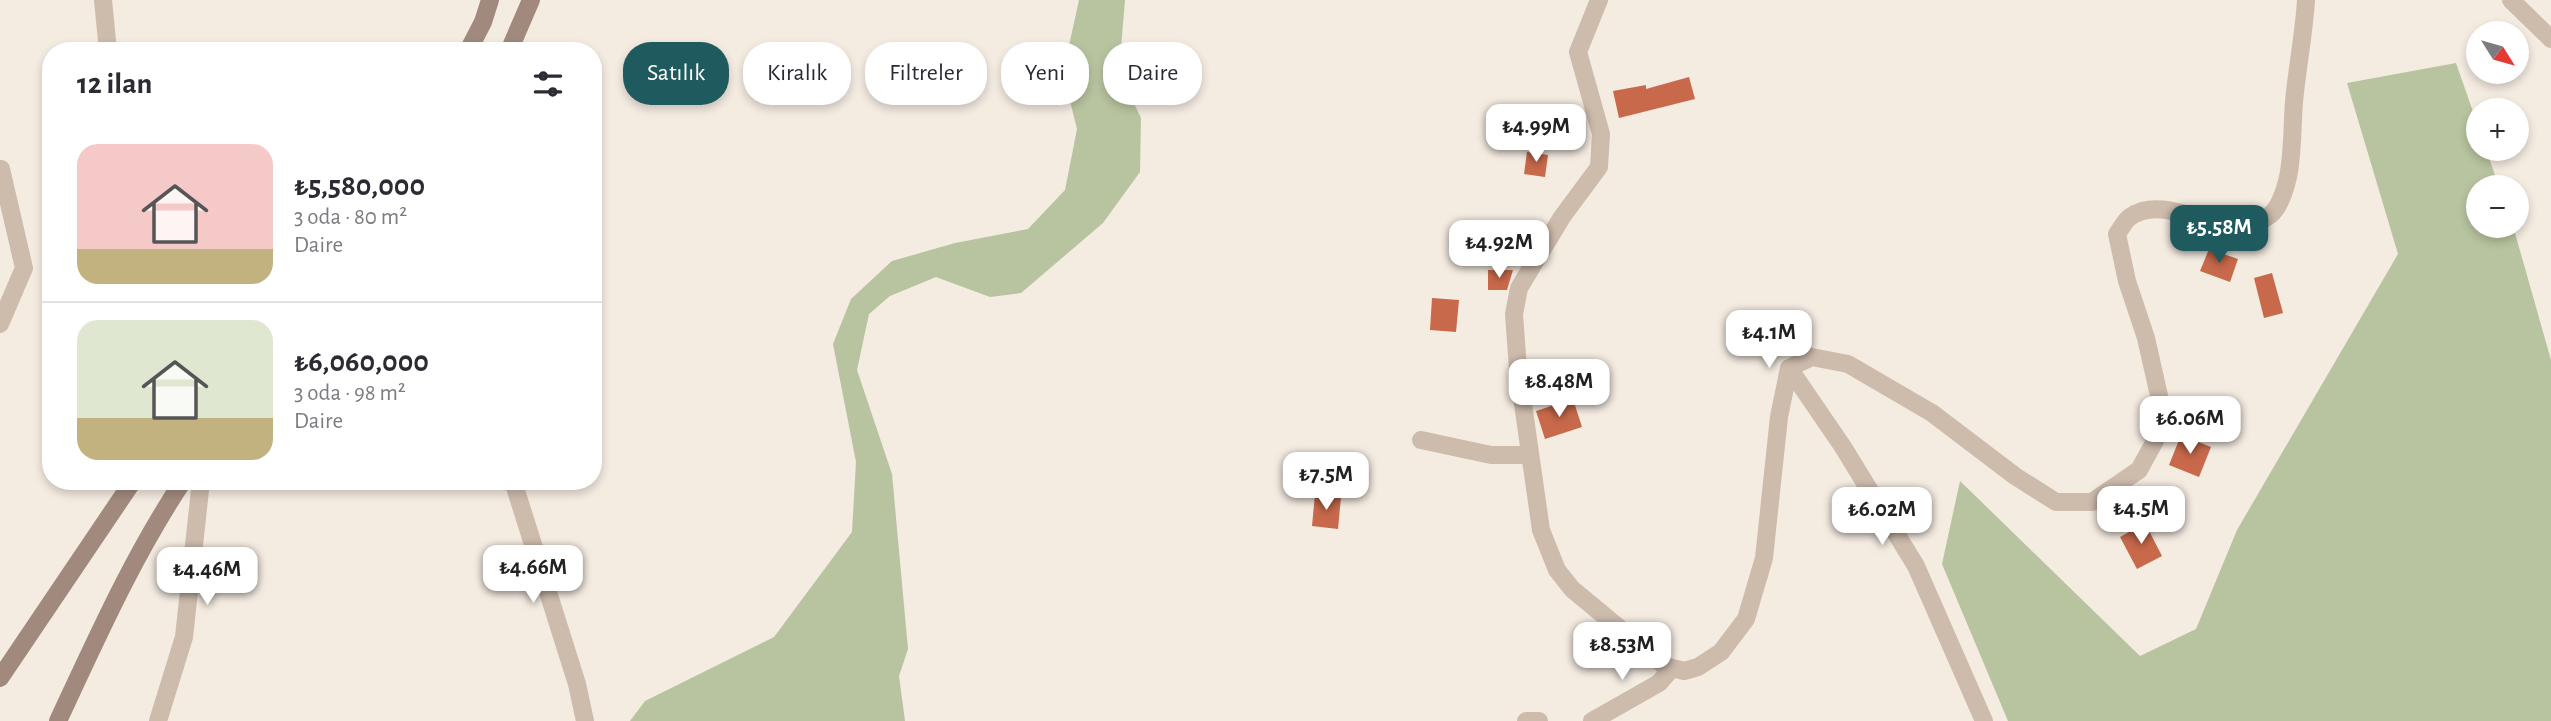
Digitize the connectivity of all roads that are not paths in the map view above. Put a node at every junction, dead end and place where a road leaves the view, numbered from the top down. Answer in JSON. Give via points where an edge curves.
{"nodes":[{"id":1,"x":103,"y":0,"type":"edge"},
{"id":2,"x":490,"y":0,"type":"edge"},
{"id":3,"x":531,"y":0,"type":"edge"},
{"id":4,"x":1600,"y":0,"type":"edge"},
{"id":5,"x":2306,"y":0,"type":"edge"},
{"id":6,"x":2511,"y":0,"type":"edge"},
{"id":7,"x":2551,"y":39,"type":"edge"},
{"id":8,"x":107,"y":42,"type":"edge"},
{"id":9,"x":473,"y":42,"type":"edge"},
{"id":10,"x":513,"y":42,"type":"edge"},
{"id":11,"x":1,"y":169,"type":"edge"},
{"id":12,"x":0,"y":324,"type":"edge"},
{"id":13,"x":1789,"y":368,"type":"junction"},
{"id":14,"x":1421,"y":440,"type":"dead end"},
{"id":15,"x":1529,"y":456,"type":"junction"},
{"id":16,"x":126,"y":490,"type":"edge"},
{"id":17,"x":177,"y":490,"type":"edge"},
{"id":18,"x":200,"y":490,"type":"edge"},
{"id":19,"x":516,"y":490,"type":"edge"},
{"id":20,"x":1672,"y":668,"type":"junction"},
{"id":21,"x":0,"y":678,"type":"edge"},
{"id":22,"x":58,"y":721,"type":"edge"},
{"id":23,"x":158,"y":721,"type":"edge"},
{"id":24,"x":585,"y":721,"type":"edge"},
{"id":25,"x":1526,"y":721,"type":"edge"},
{"id":26,"x":1539,"y":721,"type":"edge"},
{"id":27,"x":1592,"y":721,"type":"edge"},
{"id":28,"x":1984,"y":721,"type":"edge"}],
"edges":[{"from":1,"to":8,"type":"street"},
{"from":2,"to":9,"type":"main road"},
{"from":3,"to":10,"type":"main road"},
{"from":4,"to":15,"type":"street","via":[[1578,52],[1601,134],[1599,167],[1519,288],[1514,314]]},
{"from":5,"to":13,"type":"street","via":[[2289,175],[2270,215],[2227,226],[2186,212],[2150,209],[2130,217],[2117,234],[2160,400],[2155,441],[2139,470],[2092,502],[2056,502],[1932,413],[1847,364],[1812,357]]},
{"from":6,"to":7,"type":"street"},
{"from":11,"to":12,"type":"street","via":[[24,268]]},
{"from":13,"to":20,"type":"street","via":[[1779,417],[1764,558],[1746,619],[1721,652],[1698,667]]},
{"from":13,"to":28,"type":"street","via":[[1916,566]]},
{"from":14,"to":15,"type":"street","via":[[1492,455]]},
{"from":15,"to":20,"type":"street","via":[[1541,530],[1557,570],[1572,589]]},
{"from":16,"to":21,"type":"main road"},
{"from":17,"to":22,"type":"main road"},
{"from":18,"to":23,"type":"street","via":[[184,636]]},
{"from":19,"to":24,"type":"street"},
{"from":20,"to":27,"type":"street","via":[[1660,683]]},
{"from":25,"to":26,"type":"street"}]}
